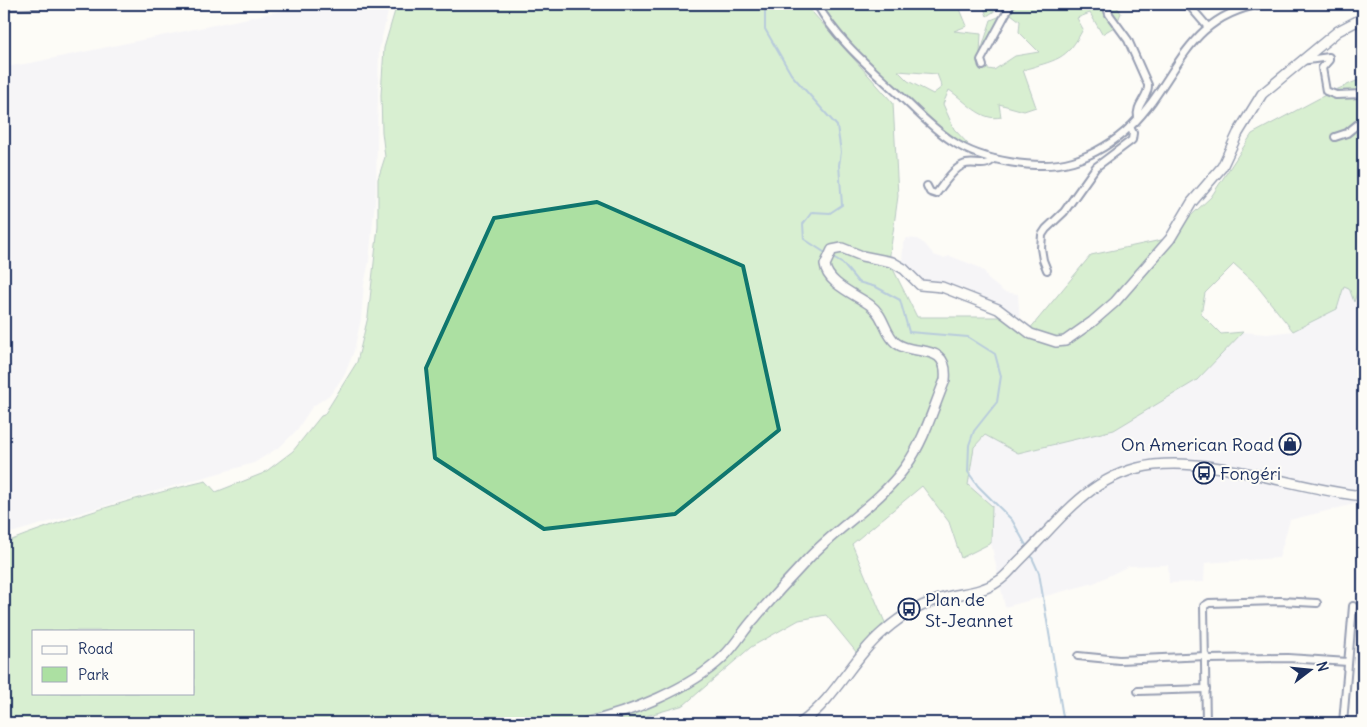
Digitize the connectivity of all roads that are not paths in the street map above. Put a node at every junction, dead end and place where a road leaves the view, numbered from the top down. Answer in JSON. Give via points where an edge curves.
{"nodes":[{"id":1,"x":56,"y":4,"type":"edge"},
{"id":2,"x":817,"y":4,"type":"edge"},
{"id":3,"x":1010,"y":4,"type":"edge"},
{"id":4,"x":1106,"y":4,"type":"edge"},
{"id":5,"x":1188,"y":4,"type":"edge"},
{"id":6,"x":1262,"y":4,"type":"edge"},
{"id":7,"x":4,"y":6,"type":"edge"},
{"id":8,"x":1363,"y":18,"type":"edge"},
{"id":9,"x":1207,"y":26,"type":"junction"},
{"id":10,"x":1301,"y":62,"type":"junction"},
{"id":11,"x":983,"y":66,"type":"dead end"},
{"id":12,"x":1363,"y":94,"type":"edge"},
{"id":13,"x":1138,"y":118,"type":"junction"},
{"id":14,"x":1363,"y":120,"type":"edge"},
{"id":15,"x":1130,"y":127,"type":"junction"},
{"id":16,"x":1335,"y":137,"type":"dead end"},
{"id":17,"x":993,"y":159,"type":"junction"},
{"id":18,"x":927,"y":186,"type":"dead end"},
{"id":19,"x":1048,"y":270,"type":"dead end"},
{"id":20,"x":1363,"y":496,"type":"edge"},
{"id":21,"x":1317,"y":603,"type":"dead end"},
{"id":22,"x":1353,"y":606,"type":"dead end"},
{"id":23,"x":1078,"y":656,"type":"dead end"},
{"id":24,"x":1206,"y":658,"type":"junction"},
{"id":25,"x":1348,"y":662,"type":"junction"},
{"id":26,"x":1206,"y":689,"type":"junction"},
{"id":27,"x":1138,"y":691,"type":"dead end"},
{"id":28,"x":584,"y":723,"type":"edge"},
{"id":29,"x":801,"y":723,"type":"edge"},
{"id":30,"x":1206,"y":723,"type":"edge"},
{"id":31,"x":1343,"y":723,"type":"edge"}],
"edges":[{"from":1,"to":7,"type":"street"},
{"from":2,"to":17,"type":"street","via":[[857,56],[942,133],[962,147]]},
{"from":3,"to":11,"type":"street","via":[[981,60]]},
{"from":4,"to":13,"type":"street","via":[[1109,14],[1128,40],[1148,85],[1137,110]]},
{"from":5,"to":9,"type":"street"},
{"from":6,"to":9,"type":"street","via":[[1238,10]]},
{"from":8,"to":10,"type":"street","via":[[1338,32]]},
{"from":9,"to":13,"type":"street","via":[[1185,50]]},
{"from":10,"to":12,"type":"street","via":[[1329,56],[1322,68],[1326,91]]},
{"from":10,"to":28,"type":"street","via":[[1262,94],[1222,166],[1192,202],[1170,239],[1116,302],[1064,341],[1056,342],[1031,334],[998,309],[942,287],[920,285],[892,262],[842,248],[832,250],[825,265],[826,272],[878,312],[895,342],[908,348],[931,351],[942,362],[945,380],[914,454],[895,480],[864,512],[809,558],[753,620],[731,650],[715,664],[696,678],[646,702]]},
{"from":13,"to":15,"type":"street"},
{"from":14,"to":16,"type":"street","via":[[1348,133]]},
{"from":15,"to":17,"type":"street","via":[[1103,147],[1072,161],[1016,163]]},
{"from":15,"to":19,"type":"street","via":[[1132,140],[1096,167],[1064,212],[1046,228],[1041,248]]},
{"from":17,"to":18,"type":"street","via":[[985,164],[969,163],[959,167],[936,194]]},
{"from":20,"to":29,"type":"street","via":[[1219,469],[1134,470],[1103,482],[1080,498],[992,586],[933,601],[893,624],[864,651],[822,706]]},
{"from":21,"to":24,"type":"street","via":[[1209,603],[1204,606]]},
{"from":22,"to":25,"type":"street"},
{"from":23,"to":24,"type":"street","via":[[1119,660]]},
{"from":24,"to":25,"type":"street"},
{"from":24,"to":26,"type":"street"},
{"from":25,"to":31,"type":"street"},
{"from":26,"to":27,"type":"street"},
{"from":26,"to":30,"type":"street"}]}
